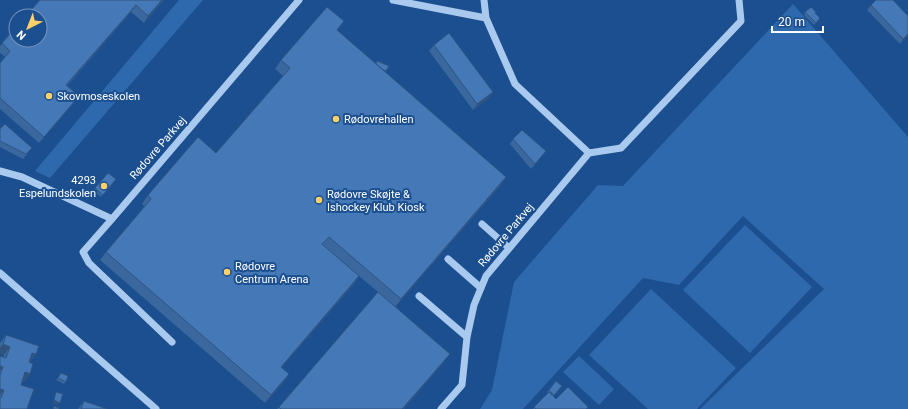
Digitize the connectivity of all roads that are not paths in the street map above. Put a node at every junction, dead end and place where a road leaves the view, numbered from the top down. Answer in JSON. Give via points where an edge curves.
{"nodes":[{"id":1,"x":300,"y":0,"type":"edge"},
{"id":2,"x":393,"y":0,"type":"edge"},
{"id":3,"x":484,"y":0,"type":"edge"},
{"id":4,"x":739,"y":0,"type":"edge"},
{"id":5,"x":486,"y":18,"type":"junction"},
{"id":6,"x":589,"y":153,"type":"junction"},
{"id":7,"x":0,"y":171,"type":"edge"},
{"id":8,"x":112,"y":219,"type":"junction"},
{"id":9,"x":482,"y":224,"type":"dead end"},
{"id":10,"x":509,"y":248,"type":"junction"},
{"id":11,"x":448,"y":259,"type":"edge"},
{"id":12,"x":0,"y":273,"type":"edge"},
{"id":13,"x":481,"y":288,"type":"junction"},
{"id":14,"x":419,"y":296,"type":"dead end"},
{"id":15,"x":467,"y":337,"type":"junction"},
{"id":16,"x":172,"y":342,"type":"dead end"},
{"id":17,"x":156,"y":409,"type":"edge"},
{"id":18,"x":441,"y":409,"type":"edge"}],
"edges":[{"from":1,"to":8,"type":"street","name":"Rødovre Parkvej"},
{"from":2,"to":5,"type":"street"},
{"from":3,"to":5,"type":"street"},
{"from":4,"to":6,"type":"street","via":[[741,20],[622,148]]},
{"from":5,"to":6,"type":"street","via":[[515,84]]},
{"from":6,"to":10,"type":"street","name":"Rødovre Parkvej"},
{"from":7,"to":8,"type":"street","via":[[22,177]]},
{"from":8,"to":16,"type":"street","name":"Rødovre Parkvej","via":[[83,252],[89,262]]},
{"from":9,"to":10,"type":"street"},
{"from":10,"to":13,"type":"street","name":"Rødovre Parkvej","via":[[486,276]]},
{"from":11,"to":13,"type":"street"},
{"from":12,"to":17,"type":"street"},
{"from":13,"to":15,"type":"street","name":"Rødovre Parkvej","via":[[474,305]]},
{"from":14,"to":15,"type":"street"},
{"from":15,"to":18,"type":"street","name":"Rødovre Parkvej","via":[[462,385]]}]}
